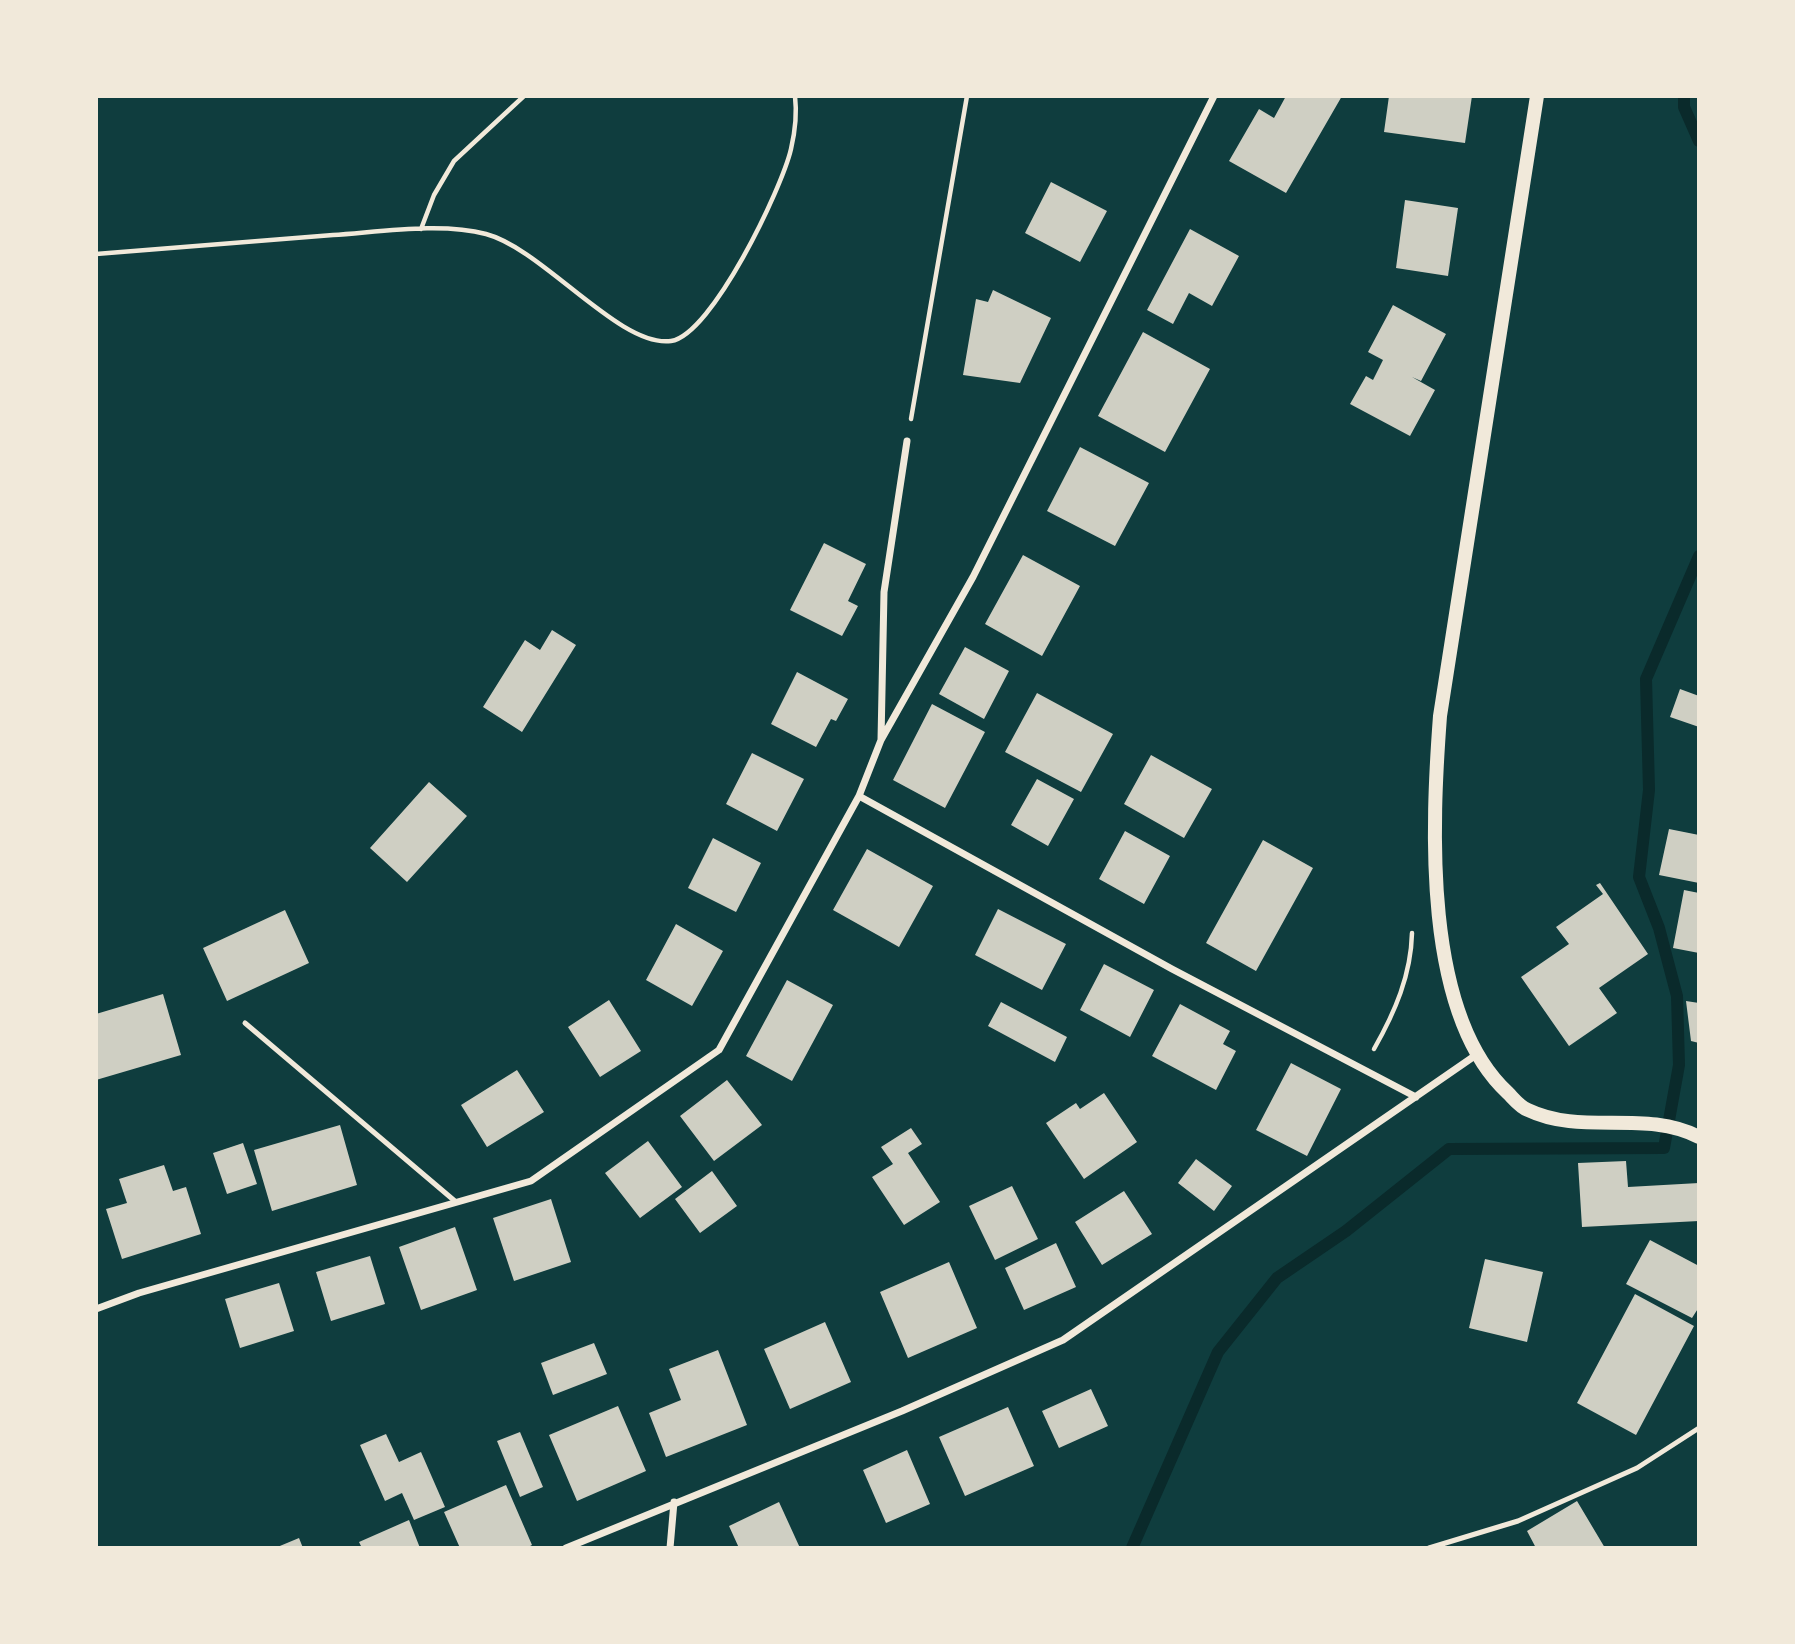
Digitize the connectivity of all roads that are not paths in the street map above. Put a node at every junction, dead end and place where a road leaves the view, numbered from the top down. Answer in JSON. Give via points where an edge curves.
{"nodes":[{"id":1,"x":1214,"y":96,"type":"edge"},
{"id":2,"x":1537,"y":96,"type":"edge"},
{"id":3,"x":907,"y":441,"type":"road end"},
{"id":4,"x":881,"y":740,"type":"junction"},
{"id":5,"x":859,"y":796,"type":"junction"},
{"id":6,"x":244,"y":1023,"type":"dead end"},
{"id":7,"x":1476,"y":1055,"type":"junction"},
{"id":8,"x":1416,"y":1097,"type":"junction"},
{"id":9,"x":1699,"y":1137,"type":"edge"},
{"id":10,"x":456,"y":1202,"type":"junction"},
{"id":11,"x":96,"y":1310,"type":"edge"},
{"id":12,"x":1699,"y":1428,"type":"edge"},
{"id":13,"x":674,"y":1502,"type":"junction"},
{"id":14,"x":566,"y":1548,"type":"edge"},
{"id":15,"x":670,"y":1548,"type":"edge"},
{"id":16,"x":1429,"y":1548,"type":"edge"}],
"edges":[{"from":1,"to":4,"type":"street","via":[[972,577]]},
{"from":2,"to":7,"type":"main road","via":[[1440,716],[1434,795],[1441,938],[1457,1006]]},
{"from":3,"to":4,"type":"street","via":[[884,592]]},
{"from":4,"to":5,"type":"street"},
{"from":5,"to":8,"type":"street"},
{"from":5,"to":10,"type":"street","via":[[719,1050],[531,1181]]},
{"from":6,"to":10,"type":"lane"},
{"from":7,"to":8,"type":"street"},
{"from":7,"to":9,"type":"main road","via":[[1526,1110],[1562,1122],[1649,1122]]},
{"from":8,"to":13,"type":"street","via":[[1063,1340],[902,1411]]},
{"from":10,"to":11,"type":"street","via":[[139,1293]]},
{"from":12,"to":16,"type":"lane","via":[[1637,1468],[1518,1521]]},
{"from":13,"to":14,"type":"street"},
{"from":13,"to":15,"type":"street"}]}
